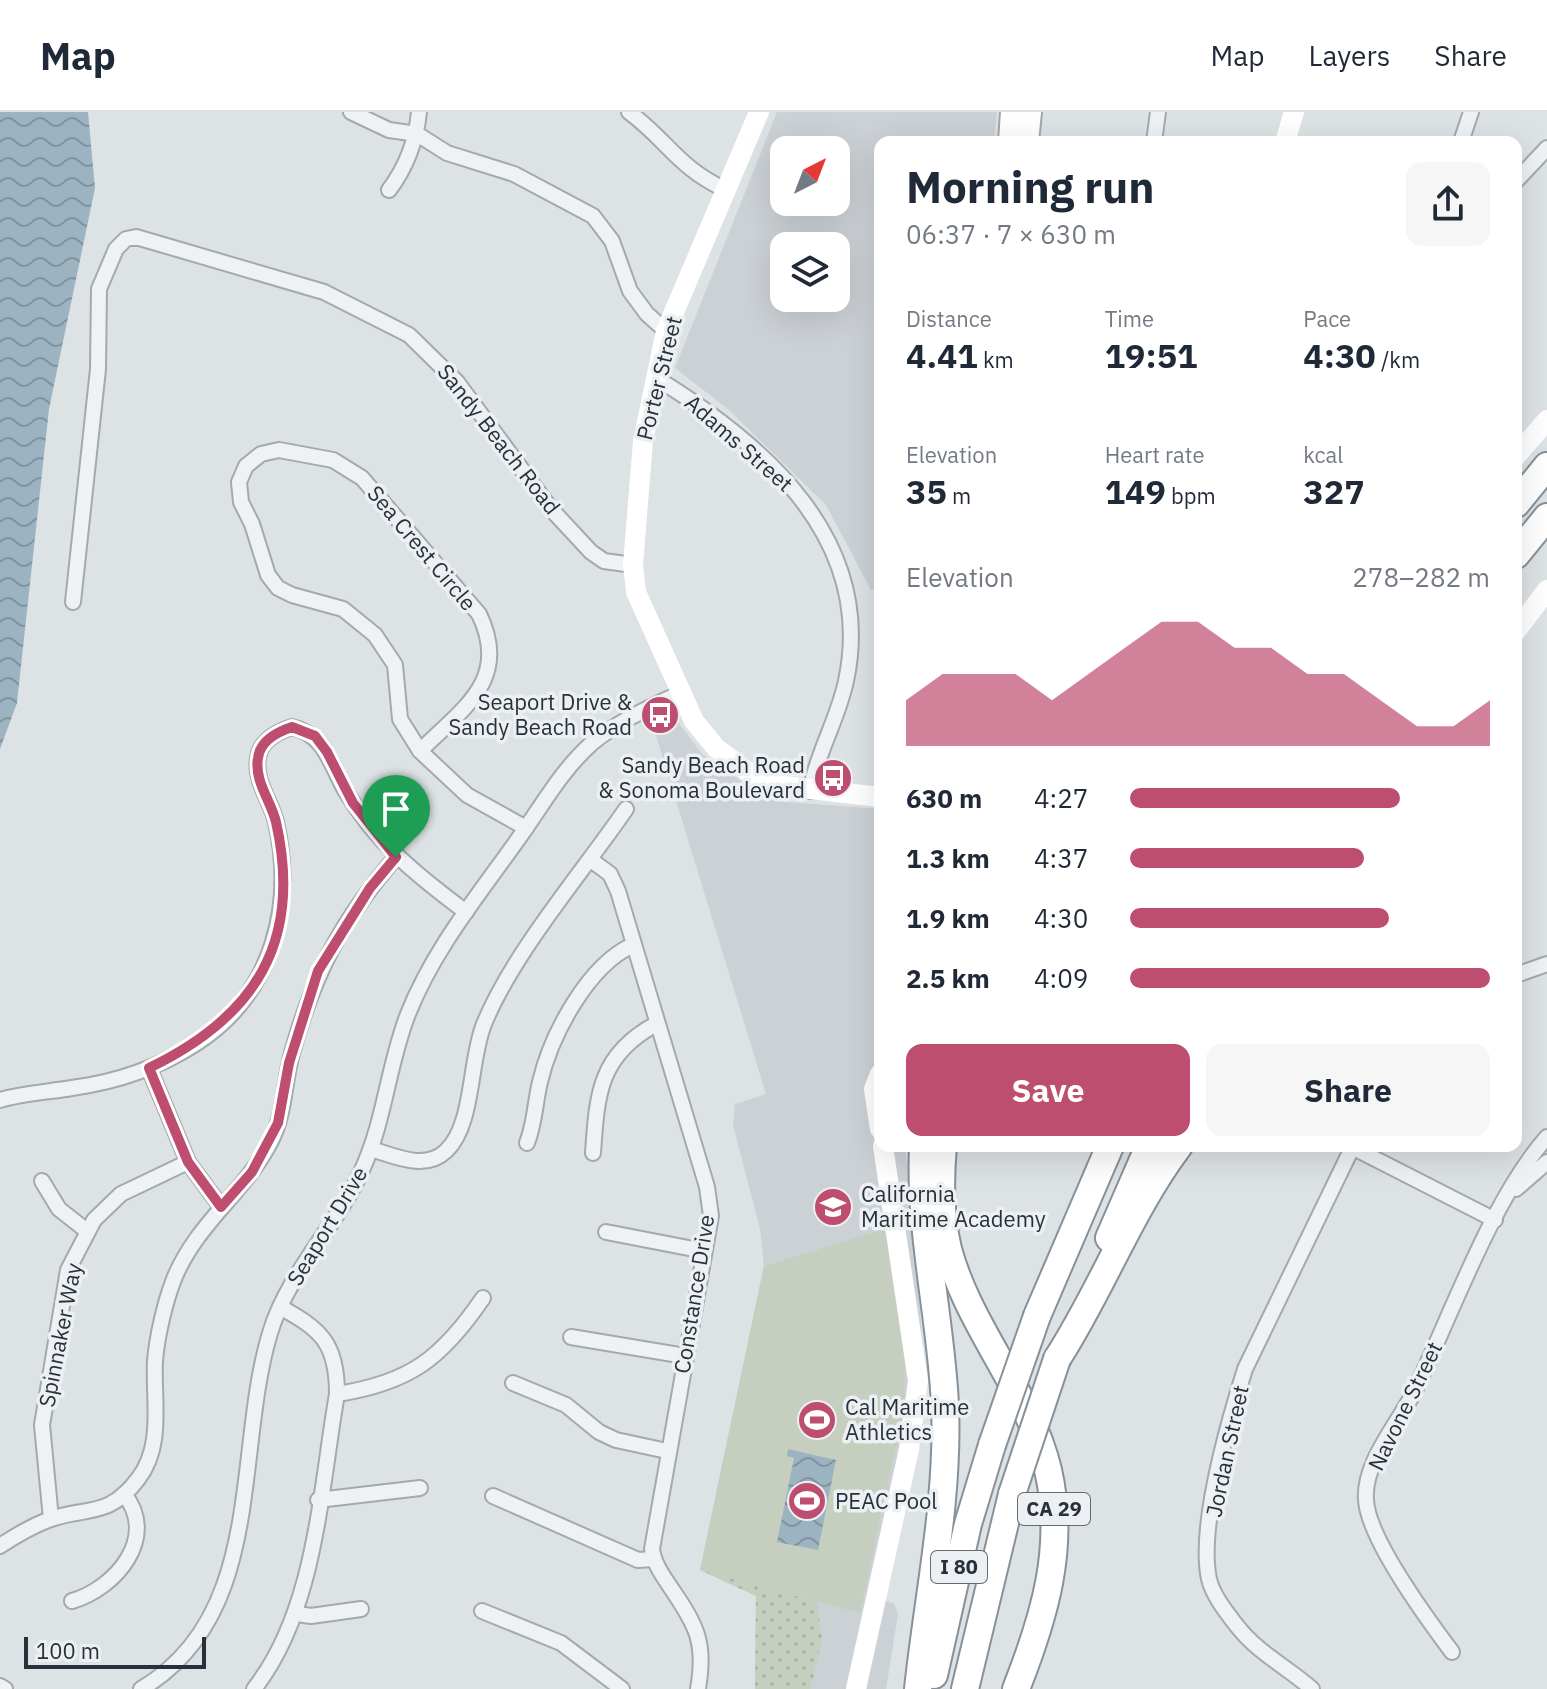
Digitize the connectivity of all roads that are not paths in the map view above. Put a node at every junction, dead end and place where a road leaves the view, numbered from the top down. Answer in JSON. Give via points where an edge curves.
{"nodes":[{"id":1,"x":351,"y":112,"type":"edge"},
{"id":2,"x":419,"y":112,"type":"edge"},
{"id":3,"x":629,"y":112,"type":"edge"},
{"id":4,"x":759,"y":112,"type":"edge"},
{"id":5,"x":1012,"y":112,"type":"edge"},
{"id":6,"x":1030,"y":112,"type":"edge"},
{"id":7,"x":1158,"y":112,"type":"edge"},
{"id":8,"x":1294,"y":112,"type":"edge"},
{"id":9,"x":1471,"y":112,"type":"edge"},
{"id":10,"x":417,"y":134,"type":"junction"},
{"id":11,"x":1010,"y":136,"type":"edge"},
{"id":12,"x":1028,"y":136,"type":"edge"},
{"id":13,"x":1155,"y":136,"type":"edge"},
{"id":14,"x":1287,"y":136,"type":"edge"},
{"id":15,"x":1463,"y":136,"type":"edge"},
{"id":16,"x":1547,"y":148,"type":"edge"},
{"id":17,"x":1522,"y":175,"type":"edge"},
{"id":18,"x":389,"y":190,"type":"dead end"},
{"id":19,"x":726,"y":190,"type":"junction"},
{"id":20,"x":666,"y":331,"type":"junction"},
{"id":21,"x":656,"y":378,"type":"junction"},
{"id":22,"x":1547,"y":420,"type":"edge"},
{"id":23,"x":1522,"y":449,"type":"edge"},
{"id":24,"x":1547,"y":466,"type":"edge"},
{"id":25,"x":1522,"y":497,"type":"edge"},
{"id":26,"x":1547,"y":517,"type":"edge"},
{"id":27,"x":1522,"y":548,"type":"edge"},
{"id":28,"x":633,"y":565,"type":"junction"},
{"id":29,"x":1547,"y":590,"type":"edge"},
{"id":30,"x":73,"y":602,"type":"dead end"},
{"id":31,"x":1522,"y":623,"type":"edge"},
{"id":32,"x":680,"y":693,"type":"junction"},
{"id":33,"x":420,"y":751,"type":"junction"},
{"id":34,"x":810,"y":791,"type":"junction"},
{"id":35,"x":874,"y":796,"type":"edge"},
{"id":36,"x":626,"y":809,"type":"dead end"},
{"id":37,"x":526,"y":828,"type":"junction"},
{"id":38,"x":396,"y":857,"type":"junction"},
{"id":39,"x":591,"y":860,"type":"junction"},
{"id":40,"x":466,"y":912,"type":"junction"},
{"id":41,"x":633,"y":945,"type":"junction"},
{"id":42,"x":1547,"y":964,"type":"edge"},
{"id":43,"x":1522,"y":973,"type":"edge"},
{"id":44,"x":656,"y":1024,"type":"junction"},
{"id":45,"x":149,"y":1068,"type":"junction"},
{"id":46,"x":0,"y":1100,"type":"edge"},
{"id":47,"x":1547,"y":1137,"type":"edge"},
{"id":48,"x":527,"y":1143,"type":"dead end"},
{"id":49,"x":371,"y":1149,"type":"junction"},
{"id":50,"x":884,"y":1152,"type":"edge"},
{"id":51,"x":923,"y":1152,"type":"edge"},
{"id":52,"x":943,"y":1152,"type":"edge"},
{"id":53,"x":1092,"y":1152,"type":"edge"},
{"id":54,"x":1107,"y":1152,"type":"edge"},
{"id":55,"x":1146,"y":1152,"type":"edge"},
{"id":56,"x":1175,"y":1152,"type":"edge"},
{"id":57,"x":1349,"y":1152,"type":"edge"},
{"id":58,"x":1364,"y":1152,"type":"edge"},
{"id":59,"x":593,"y":1153,"type":"dead end"},
{"id":60,"x":188,"y":1162,"type":"junction"},
{"id":61,"x":1547,"y":1162,"type":"edge"},
{"id":62,"x":42,"y":1181,"type":"dead end"},
{"id":63,"x":1507,"y":1197,"type":"junction"},
{"id":64,"x":221,"y":1207,"type":"junction"},
{"id":65,"x":1495,"y":1220,"type":"junction"},
{"id":66,"x":87,"y":1231,"type":"junction"},
{"id":67,"x":606,"y":1232,"type":"dead end"},
{"id":68,"x":704,"y":1251,"type":"junction"},
{"id":69,"x":1055,"y":1277,"type":"junction"},
{"id":70,"x":483,"y":1298,"type":"dead end"},
{"id":71,"x":280,"y":1307,"type":"junction"},
{"id":72,"x":571,"y":1337,"type":"dead end"},
{"id":73,"x":685,"y":1356,"type":"junction"},
{"id":74,"x":1057,"y":1359,"type":"junction"},
{"id":75,"x":513,"y":1383,"type":"dead end"},
{"id":76,"x":337,"y":1394,"type":"junction"},
{"id":77,"x":667,"y":1451,"type":"junction"},
{"id":78,"x":420,"y":1488,"type":"dead end"},
{"id":79,"x":124,"y":1494,"type":"junction"},
{"id":80,"x":493,"y":1496,"type":"dead end"},
{"id":81,"x":318,"y":1500,"type":"junction"},
{"id":82,"x":51,"y":1519,"type":"junction"},
{"id":83,"x":0,"y":1546,"type":"edge"},
{"id":84,"x":653,"y":1559,"type":"junction"},
{"id":85,"x":72,"y":1601,"type":"dead end"},
{"id":86,"x":361,"y":1609,"type":"dead end"},
{"id":87,"x":482,"y":1611,"type":"dead end"},
{"id":88,"x":297,"y":1614,"type":"junction"},
{"id":89,"x":1452,"y":1652,"type":"dead end"},
{"id":90,"x":141,"y":1689,"type":"edge"},
{"id":91,"x":254,"y":1689,"type":"edge"},
{"id":92,"x":622,"y":1689,"type":"edge"},
{"id":93,"x":698,"y":1689,"type":"edge"},
{"id":94,"x":856,"y":1689,"type":"edge"},
{"id":95,"x":918,"y":1689,"type":"edge"},
{"id":96,"x":931,"y":1689,"type":"edge"},
{"id":97,"x":965,"y":1689,"type":"edge"},
{"id":98,"x":1016,"y":1689,"type":"edge"},
{"id":99,"x":1312,"y":1689,"type":"edge"}],
"edges":[{"from":1,"to":10,"type":"street","via":[[389,130]]},
{"from":2,"to":10,"type":"street"},
{"from":3,"to":19,"type":"street","via":[[677,160]]},
{"from":4,"to":19,"type":"street","name":"Porter Street"},
{"from":5,"to":11,"type":"main road"},
{"from":6,"to":12,"type":"main road"},
{"from":7,"to":13,"type":"street"},
{"from":8,"to":14,"type":"street"},
{"from":9,"to":15,"type":"street"},
{"from":10,"to":18,"type":"street","via":[[404,170]]},
{"from":10,"to":20,"type":"street","via":[[447,153],[514,174],[593,216],[612,241],[630,291]]},
{"from":16,"to":17,"type":"street"},
{"from":19,"to":20,"type":"street","name":"Porter Street"},
{"from":20,"to":21,"type":"street","name":"Porter Street"},
{"from":21,"to":28,"type":"street","name":"Porter Street","via":[[643,441]]},
{"from":21,"to":34,"type":"street","name":"Adams Street","via":[[709,413],[786,478],[837,555],[849,597],[849,664]]},
{"from":22,"to":23,"type":"street"},
{"from":24,"to":25,"type":"highway"},
{"from":26,"to":27,"type":"highway"},
{"from":28,"to":30,"type":"street","name":"Sandy Beach Road","via":[[604,561],[591,552],[551,509],[457,382],[409,335],[324,292],[136,237],[116,249],[99,289],[98,369]]},
{"from":28,"to":32,"type":"street","via":[[643,614]]},
{"from":29,"to":31,"type":"street"},
{"from":32,"to":34,"type":"street","via":[[708,742],[727,757],[756,778]]},
{"from":32,"to":37,"type":"street","name":"Seaport Drive","via":[[624,720],[589,746],[567,768]]},
{"from":33,"to":33,"type":"street","name":"Sea Crest Circle","via":[[400,719],[395,665],[375,635],[343,609],[292,595],[268,575],[241,502],[239,482],[246,466],[261,454],[305,452],[333,460],[362,478],[479,614],[489,635],[490,668],[468,703]]},
{"from":33,"to":37,"type":"street","name":"Sea Crest Circle","via":[[467,795]]},
{"from":34,"to":35,"type":"street"},
{"from":36,"to":39,"type":"street"},
{"from":37,"to":40,"type":"street","name":"Seaport Drive"},
{"from":38,"to":40,"type":"street"},
{"from":38,"to":45,"type":"street","via":[[353,803],[315,736],[292,727],[276,733],[258,758],[260,782],[276,823],[283,880],[279,925],[267,963],[223,1024]]},
{"from":38,"to":64,"type":"street","via":[[318,971],[289,1063],[275,1131],[252,1172]]},
{"from":39,"to":41,"type":"street","name":"Constance Drive","via":[[610,874]]},
{"from":39,"to":49,"type":"street","via":[[514,971],[483,1026],[459,1137],[431,1161],[414,1162]]},
{"from":40,"to":49,"type":"street","name":"Seaport Drive","via":[[440,949],[408,1015]]},
{"from":41,"to":44,"type":"street","name":"Constance Drive"},
{"from":41,"to":48,"type":"street","via":[[605,962],[556,1033]]},
{"from":42,"to":43,"type":"street"},
{"from":44,"to":59,"type":"street","via":[[623,1046],[608,1070],[597,1093]]},
{"from":44,"to":68,"type":"street","name":"Constance Drive","via":[[707,1187],[711,1216]]},
{"from":45,"to":46,"type":"street","via":[[103,1082]]},
{"from":45,"to":60,"type":"street"},
{"from":47,"to":63,"type":"street","name":"Navone Street"},
{"from":49,"to":71,"type":"street","name":"Seaport Drive","via":[[347,1201]]},
{"from":50,"to":94,"type":"street","via":[[918,1381],[909,1449]]},
{"from":51,"to":95,"type":"highway","via":[[923,1228],[945,1408],[940,1515]]},
{"from":52,"to":98,"type":"highway","number":"CA 29","via":[[948,1250],[1042,1450],[1054,1509],[1048,1592]]},
{"from":53,"to":69,"type":"highway","via":[[1072,1199]]},
{"from":54,"to":69,"type":"highway","number":"I 80"},
{"from":55,"to":74,"type":"highway","number":"I 80"},
{"from":56,"to":74,"type":"highway"},
{"from":57,"to":99,"type":"street","name":"Jordan Street","via":[[1245,1369],[1210,1522],[1210,1580],[1218,1598],[1238,1628]]},
{"from":58,"to":65,"type":"street"},
{"from":60,"to":64,"type":"street"},
{"from":60,"to":66,"type":"street","name":"Spinnaker Way","via":[[121,1194]]},
{"from":61,"to":63,"type":"street","name":"Navone Street"},
{"from":62,"to":66,"type":"street","via":[[59,1209]]},
{"from":63,"to":65,"type":"street","name":"Navone Street"},
{"from":64,"to":79,"type":"street","via":[[199,1231],[174,1281],[155,1359],[153,1445],[148,1463]]},
{"from":65,"to":89,"type":"street","name":"Navone Street","via":[[1414,1392],[1373,1464],[1365,1497],[1375,1529],[1418,1606]]},
{"from":66,"to":82,"type":"street","name":"Spinnaker Way","via":[[68,1270],[42,1425]]},
{"from":67,"to":68,"type":"street"},
{"from":68,"to":73,"type":"street","name":"Constance Drive"},
{"from":69,"to":96,"type":"highway","number":"I 80","bridge":true,"via":[[1037,1316],[968,1524]]},
{"from":70,"to":76,"type":"street","via":[[456,1338],[413,1372]]},
{"from":71,"to":76,"type":"street","via":[[323,1335],[337,1368]]},
{"from":71,"to":90,"type":"street","name":"Seaport Drive","via":[[263,1362],[237,1539],[224,1589],[185,1652]]},
{"from":72,"to":73,"type":"street"},
{"from":73,"to":77,"type":"street","name":"Constance Drive"},
{"from":74,"to":97,"type":"highway","number":"I 80","bridge":true,"via":[[1012,1494]]},
{"from":75,"to":77,"type":"street","via":[[566,1405],[616,1440]]},
{"from":76,"to":81,"type":"street"},
{"from":77,"to":84,"type":"street","name":"Constance Drive"},
{"from":78,"to":81,"type":"street"},
{"from":79,"to":82,"type":"street","via":[[90,1513]]},
{"from":79,"to":85,"type":"street","via":[[138,1523],[132,1553],[91,1595]]},
{"from":80,"to":84,"type":"street","via":[[638,1560]]},
{"from":81,"to":88,"type":"street"},
{"from":82,"to":83,"type":"street"},
{"from":84,"to":93,"type":"street","via":[[698,1631]]},
{"from":86,"to":88,"type":"street"},
{"from":87,"to":92,"type":"street","via":[[561,1643]]},
{"from":88,"to":91,"type":"street"}]}
